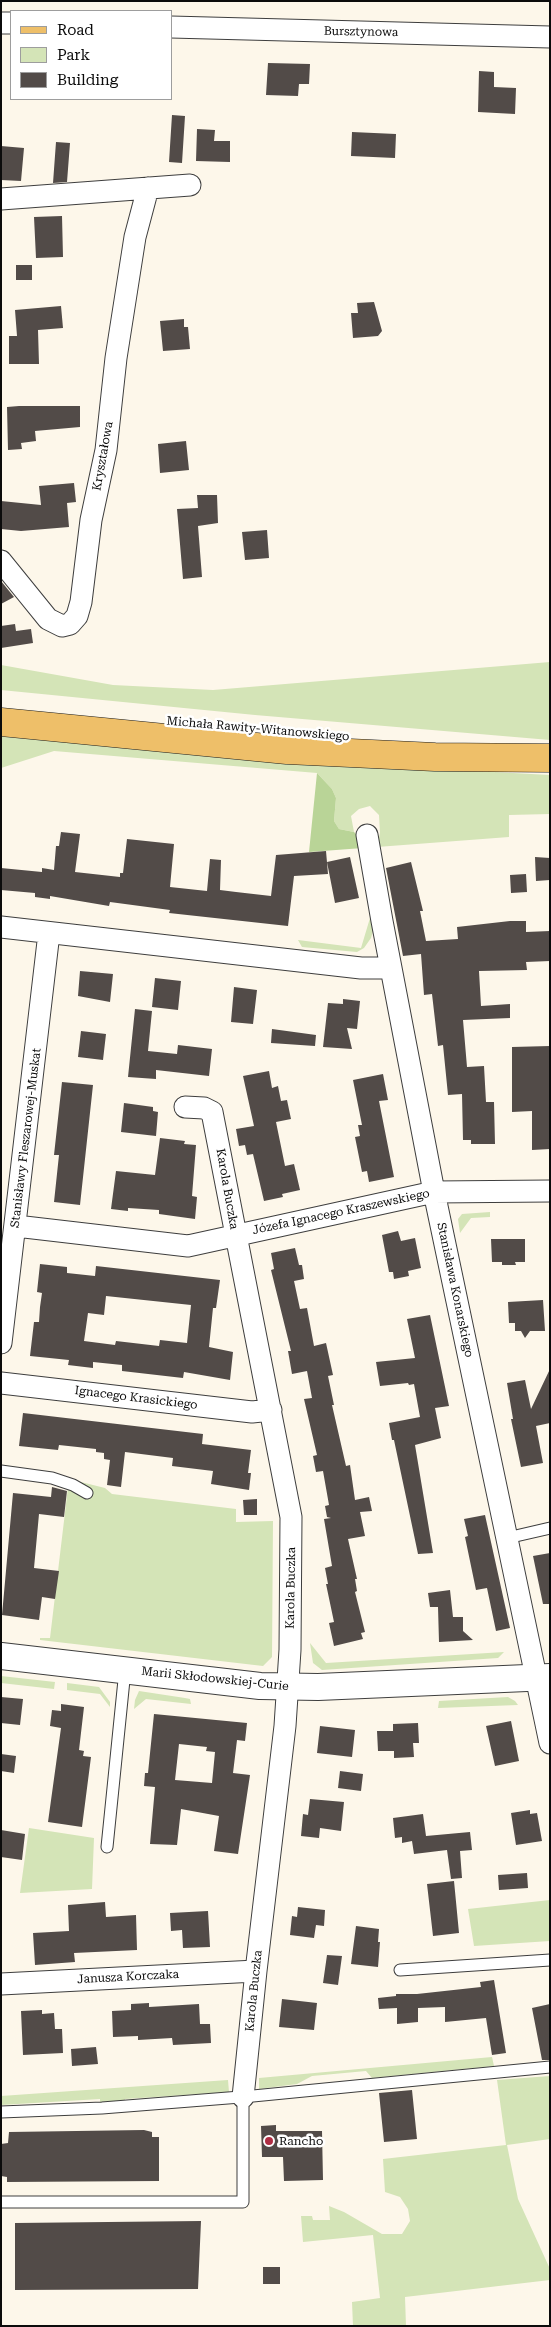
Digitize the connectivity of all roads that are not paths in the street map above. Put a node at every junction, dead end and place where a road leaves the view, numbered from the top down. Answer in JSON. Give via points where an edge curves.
{"nodes":[{"id":1,"x":172,"y":27,"type":"edge"},
{"id":2,"x":550,"y":37,"type":"edge"},
{"id":3,"x":190,"y":185,"type":"dead end"},
{"id":4,"x":148,"y":188,"type":"junction"},
{"id":5,"x":1,"y":199,"type":"edge"},
{"id":6,"x":1,"y":561,"type":"edge"},
{"id":7,"x":1,"y":704,"type":"edge"},
{"id":8,"x":1,"y":722,"type":"edge"},
{"id":9,"x":514,"y":756,"type":"junction"},
{"id":10,"x":550,"y":758,"type":"edge"},
{"id":11,"x":367,"y":836,"type":"dead end"},
{"id":12,"x":1,"y":927,"type":"edge"},
{"id":13,"x":49,"y":933,"type":"junction"},
{"id":14,"x":390,"y":968,"type":"junction"},
{"id":15,"x":185,"y":1107,"type":"dead end"},
{"id":16,"x":550,"y":1190,"type":"edge"},
{"id":17,"x":434,"y":1192,"type":"junction"},
{"id":18,"x":16,"y":1226,"type":"junction"},
{"id":19,"x":235,"y":1235,"type":"junction"},
{"id":20,"x":1,"y":1343,"type":"edge"},
{"id":21,"x":1,"y":1383,"type":"edge"},
{"id":22,"x":271,"y":1410,"type":"junction"},
{"id":23,"x":1,"y":1471,"type":"edge"},
{"id":24,"x":87,"y":1493,"type":"dead end"},
{"id":25,"x":550,"y":1528,"type":"edge"},
{"id":26,"x":507,"y":1538,"type":"junction"},
{"id":27,"x":1,"y":1656,"type":"edge"},
{"id":28,"x":125,"y":1670,"type":"junction"},
{"id":29,"x":543,"y":1678,"type":"edge"},
{"id":30,"x":287,"y":1687,"type":"junction"},
{"id":31,"x":550,"y":1743,"type":"edge"},
{"id":32,"x":107,"y":1847,"type":"dead end"},
{"id":33,"x":550,"y":1960,"type":"edge"},
{"id":34,"x":400,"y":1970,"type":"dead end"},
{"id":35,"x":256,"y":1971,"type":"junction"},
{"id":36,"x":1,"y":1984,"type":"edge"},
{"id":37,"x":550,"y":2067,"type":"edge"},
{"id":38,"x":243,"y":2097,"type":"junction"},
{"id":39,"x":1,"y":2112,"type":"edge"},
{"id":40,"x":1,"y":2202,"type":"edge"}],
"edges":[{"from":1,"to":2,"type":"street","name":"Bursztynowa"},
{"from":3,"to":4,"type":"street"},
{"from":4,"to":5,"type":"street"},
{"from":4,"to":6,"type":"street","name":"Kryształowa","via":[[135,237],[116,358],[106,450],[91,520],[82,602],[77,616],[70,624],[62,626],[48,619]]},
{"from":7,"to":9,"type":"main road","name":"Michała Rawity-Witanowskiego","via":[[436,745]]},
{"from":8,"to":9,"type":"main road","name":"Michała Rawity-Witanowskiego","via":[[287,750],[434,757]]},
{"from":9,"to":10,"type":"main road","name":"Michała Rawity-Witanowskiego"},
{"from":11,"to":14,"type":"street","name":"Stanisława Konarskiego"},
{"from":12,"to":13,"type":"street"},
{"from":13,"to":14,"type":"street","via":[[361,968]]},
{"from":13,"to":18,"type":"street","name":"Stanisławy Fleszarowej-Muskat"},
{"from":14,"to":17,"type":"street","name":"Stanisława Konarskiego"},
{"from":15,"to":19,"type":"street","name":"Karola Buczka","via":[[212,1112]]},
{"from":16,"to":17,"type":"street","name":"Józefa Ignacego Kraszewskiego"},
{"from":17,"to":19,"type":"street","name":"Józefa Ignacego Kraszewskiego"},
{"from":17,"to":26,"type":"street","name":"Stanisława Konarskiego"},
{"from":18,"to":19,"type":"street","name":"Józefa Ignacego Kraszewskiego","via":[[182,1247]]},
{"from":18,"to":20,"type":"street","name":"Stanisławy Fleszarowej-Muskat"},
{"from":19,"to":22,"type":"street","name":"Karola Buczka"},
{"from":21,"to":22,"type":"street","name":"Ignacego Krasickiego","via":[[252,1412]]},
{"from":22,"to":30,"type":"street","name":"Karola Buczka","via":[[291,1517]]},
{"from":23,"to":24,"type":"lane","via":[[52,1478]]},
{"from":25,"to":26,"type":"lane"},
{"from":26,"to":29,"type":"street","name":"Stanisława Konarskiego"},
{"from":27,"to":28,"type":"street","name":"Marii Skłodowskiej-Curie"},
{"from":28,"to":30,"type":"street","name":"Marii Skłodowskiej-Curie"},
{"from":28,"to":32,"type":"lane"},
{"from":29,"to":30,"type":"street","name":"Marii Skłodowskiej-Curie"},
{"from":29,"to":31,"type":"street","name":"Stanisława Konarskiego"},
{"from":30,"to":35,"type":"street","name":"Karola Buczka"},
{"from":33,"to":34,"type":"lane"},
{"from":35,"to":36,"type":"street","name":"Janusza Korczaka"},
{"from":35,"to":38,"type":"street","name":"Karola Buczka"},
{"from":37,"to":38,"type":"lane"},
{"from":38,"to":39,"type":"lane"},
{"from":38,"to":40,"type":"lane","via":[[244,2202]]}]}
